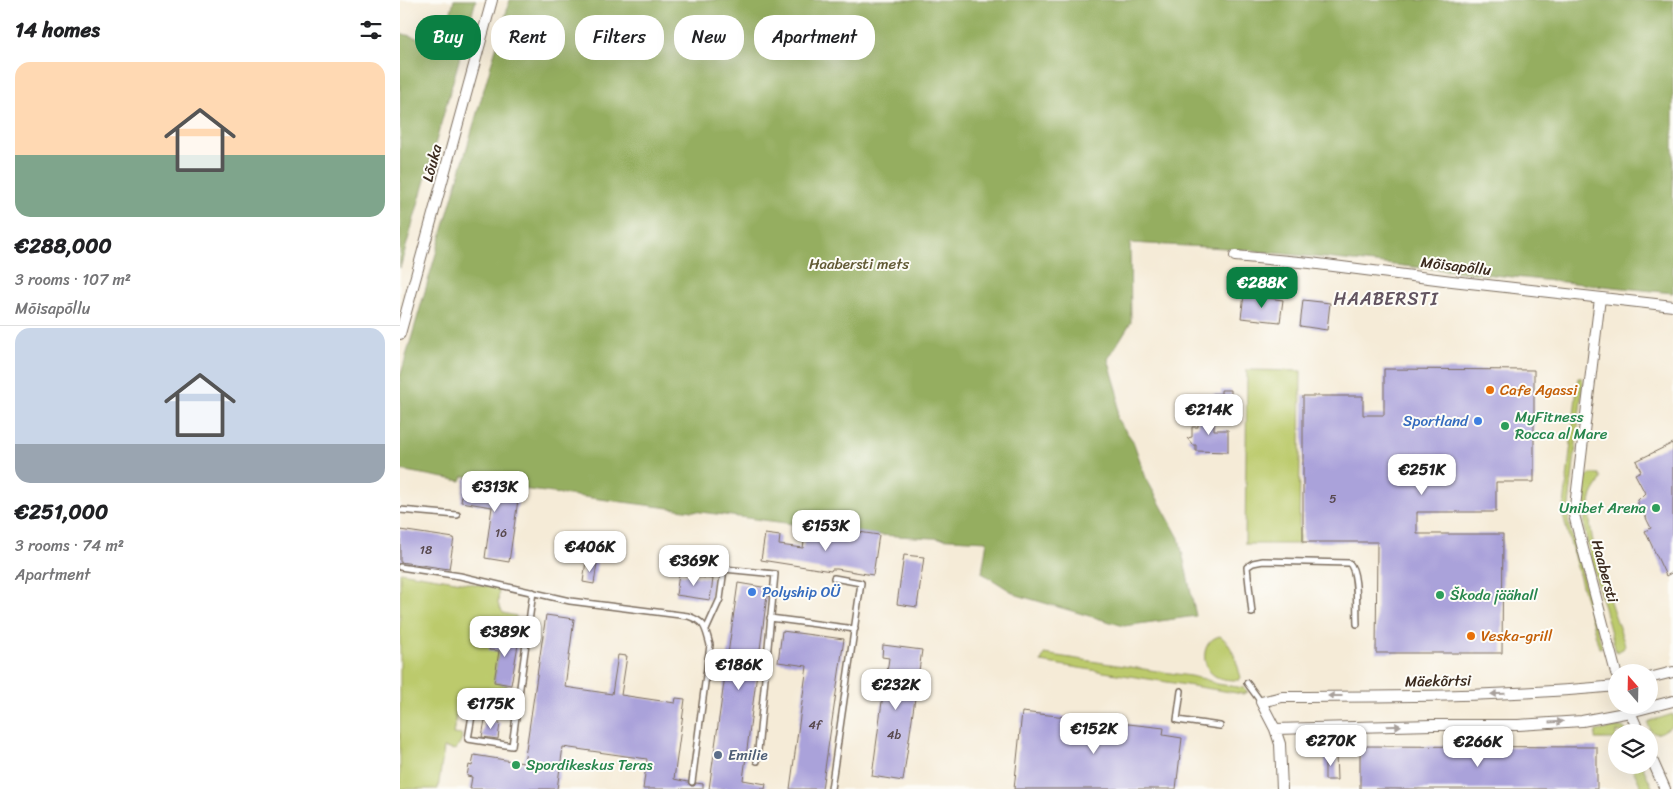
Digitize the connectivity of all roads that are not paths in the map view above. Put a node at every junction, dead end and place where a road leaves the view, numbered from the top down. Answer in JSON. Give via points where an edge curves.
{"nodes":[{"id":1,"x":492,"y":0,"type":"edge"},
{"id":2,"x":1235,"y":256,"type":"dead end"},
{"id":3,"x":1600,"y":298,"type":"junction"},
{"id":4,"x":1673,"y":306,"type":"edge"},
{"id":5,"x":400,"y":334,"type":"edge"},
{"id":6,"x":400,"y":510,"type":"edge"},
{"id":7,"x":457,"y":515,"type":"dead end"},
{"id":8,"x":400,"y":567,"type":"edge"},
{"id":9,"x":834,"y":578,"type":"dead end"},
{"id":10,"x":533,"y":592,"type":"junction"},
{"id":11,"x":1252,"y":613,"type":"dead end"},
{"id":12,"x":770,"y":618,"type":"junction"},
{"id":13,"x":1357,"y":624,"type":"dead end"},
{"id":14,"x":855,"y":629,"type":"junction"},
{"id":15,"x":706,"y":630,"type":"junction"},
{"id":16,"x":1614,"y":664,"type":"edge"},
{"id":17,"x":1673,"y":672,"type":"edge"},
{"id":18,"x":1658,"y":676,"type":"edge"},
{"id":19,"x":1248,"y":682,"type":"dead end"},
{"id":20,"x":1608,"y":687,"type":"edge"},
{"id":21,"x":1180,"y":691,"type":"dead end"},
{"id":22,"x":1673,"y":701,"type":"edge"},
{"id":23,"x":1261,"y":702,"type":"junction"},
{"id":24,"x":1658,"y":704,"type":"edge"},
{"id":25,"x":517,"y":710,"type":"junction"},
{"id":26,"x":1609,"y":714,"type":"edge"},
{"id":27,"x":1220,"y":726,"type":"dead end"},
{"id":28,"x":1275,"y":729,"type":"junction"},
{"id":29,"x":757,"y":761,"type":"dead end"},
{"id":30,"x":1658,"y":773,"type":"edge"},
{"id":31,"x":692,"y":782,"type":"dead end"},
{"id":32,"x":831,"y":789,"type":"edge"},
{"id":33,"x":1282,"y":789,"type":"edge"},
{"id":34,"x":1665,"y":789,"type":"edge"}],
"edges":[{"from":1,"to":5,"type":"street","name":"Lõuka"},
{"from":2,"to":3,"type":"street","name":"Mõisapõllu"},
{"from":3,"to":4,"type":"street","name":"Mõisapõllu"},
{"from":3,"to":16,"type":"street","name":"Haabersti","via":[[1574,515]]},
{"from":6,"to":7,"type":"lane"},
{"from":8,"to":10,"type":"lane"},
{"from":9,"to":14,"type":"lane","via":[[862,583]]},
{"from":10,"to":15,"type":"lane","via":[[570,601],[688,616],[700,620]]},
{"from":10,"to":25,"type":"lane"},
{"from":11,"to":13,"type":"lane","via":[[1247,567],[1253,563],[1349,563],[1355,574]]},
{"from":12,"to":14,"type":"lane"},
{"from":12,"to":15,"type":"lane","via":[[775,574],[724,569],[720,599]]},
{"from":12,"to":29,"type":"lane"},
{"from":14,"to":32,"type":"lane"},
{"from":15,"to":31,"type":"lane","via":[[710,645]]},
{"from":17,"to":18,"type":"street"},
{"from":19,"to":23,"type":"lane"},
{"from":20,"to":23,"type":"street","name":"Mäekõrtsi","one_way":true,"via":[[1512,694],[1282,696]]},
{"from":21,"to":27,"type":"lane","via":[[1177,720]]},
{"from":22,"to":24,"type":"street"},
{"from":23,"to":28,"type":"street"},
{"from":25,"to":25,"type":"lane","via":[[512,746],[468,739],[474,704]]},
{"from":28,"to":26,"type":"street","one_way":true,"via":[[1518,725],[1582,721]]},
{"from":28,"to":33,"type":"street","via":[[1280,744]]},
{"from":30,"to":34,"type":"street"}]}
